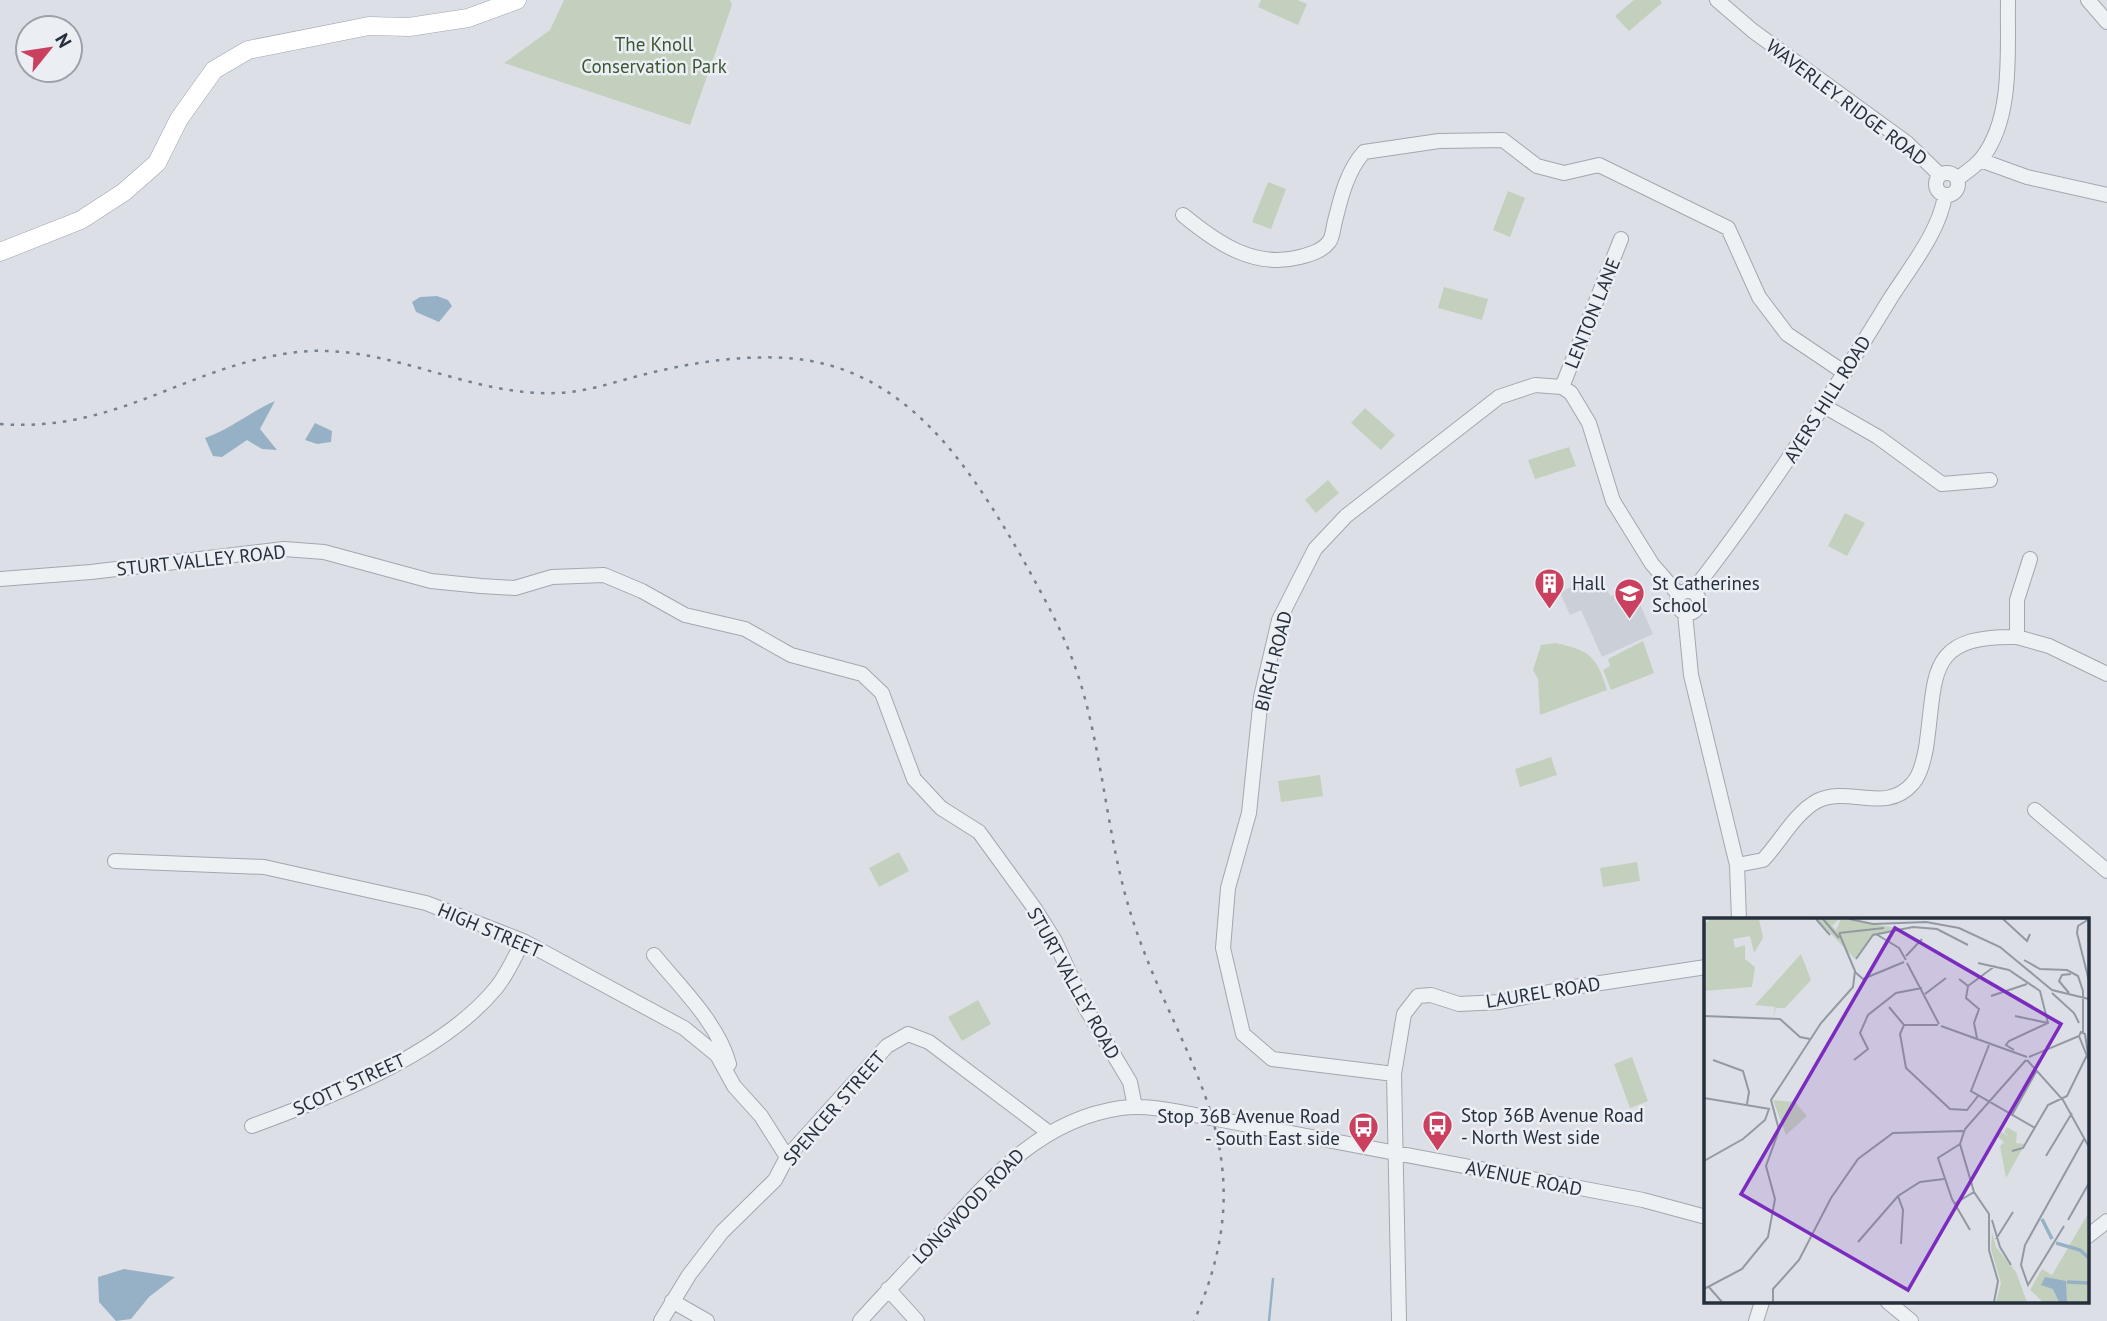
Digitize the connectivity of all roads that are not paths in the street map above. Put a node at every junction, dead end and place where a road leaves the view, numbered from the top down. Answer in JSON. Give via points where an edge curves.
{"nodes":[{"id":1,"x":517,"y":0,"type":"edge"},
{"id":2,"x":1704,"y":0,"type":"edge"},
{"id":3,"x":1717,"y":0,"type":"edge"},
{"id":4,"x":2008,"y":0,"type":"edge"},
{"id":5,"x":2088,"y":0,"type":"edge"},
{"id":6,"x":2107,"y":22,"type":"edge"},
{"id":7,"x":1753,"y":31,"type":"junction"},
{"id":8,"x":1980,"y":160,"type":"junction"},
{"id":9,"x":1940,"y":175,"type":"junction"},
{"id":10,"x":1957,"y":179,"type":"junction"},
{"id":11,"x":1944,"y":195,"type":"junction"},
{"id":12,"x":2107,"y":195,"type":"edge"},
{"id":13,"x":1183,"y":215,"type":"dead end"},
{"id":14,"x":1621,"y":239,"type":"dead end"},
{"id":15,"x":0,"y":252,"type":"edge"},
{"id":16,"x":1845,"y":373,"type":"junction"},
{"id":17,"x":1562,"y":387,"type":"junction"},
{"id":18,"x":1824,"y":407,"type":"junction"},
{"id":19,"x":1990,"y":480,"type":"dead end"},
{"id":20,"x":2030,"y":559,"type":"dead end"},
{"id":21,"x":0,"y":579,"type":"edge"},
{"id":22,"x":1685,"y":593,"type":"junction"},
{"id":23,"x":2017,"y":636,"type":"junction"},
{"id":24,"x":2107,"y":674,"type":"edge"},
{"id":25,"x":2035,"y":810,"type":"dead end"},
{"id":26,"x":115,"y":861,"type":"dead end"},
{"id":27,"x":1738,"y":865,"type":"junction"},
{"id":28,"x":2107,"y":871,"type":"edge"},
{"id":29,"x":1739,"y":918,"type":"edge"},
{"id":30,"x":523,"y":942,"type":"junction"},
{"id":31,"x":654,"y":955,"type":"dead end"},
{"id":32,"x":1704,"y":967,"type":"edge"},
{"id":33,"x":1394,"y":1074,"type":"junction"},
{"id":34,"x":734,"y":1086,"type":"junction"},
{"id":35,"x":1136,"y":1107,"type":"junction"},
{"id":36,"x":1093,"y":1116,"type":"joint"},
{"id":37,"x":252,"y":1126,"type":"dead end"},
{"id":38,"x":1048,"y":1132,"type":"junction"},
{"id":39,"x":1394,"y":1153,"type":"junction"},
{"id":40,"x":788,"y":1157,"type":"junction"},
{"id":41,"x":1704,"y":1216,"type":"edge"},
{"id":42,"x":2107,"y":1221,"type":"edge"},
{"id":43,"x":2090,"y":1234,"type":"edge"},
{"id":44,"x":888,"y":1289,"type":"junction"},
{"id":45,"x":672,"y":1301,"type":"junction"},
{"id":46,"x":1761,"y":1304,"type":"edge"},
{"id":47,"x":1890,"y":1304,"type":"edge"},
{"id":48,"x":661,"y":1321,"type":"edge"},
{"id":49,"x":707,"y":1321,"type":"edge"},
{"id":50,"x":860,"y":1321,"type":"edge"},
{"id":51,"x":917,"y":1321,"type":"edge"},
{"id":52,"x":1399,"y":1321,"type":"edge"},
{"id":53,"x":1756,"y":1321,"type":"edge"},
{"id":54,"x":1911,"y":1321,"type":"edge"}],
"edges":[{"from":1,"to":15,"type":"main road","via":[[468,18],[409,27],[369,26],[248,50],[214,70],[179,119],[157,163],[124,192],[81,220]]},
{"from":2,"to":7,"type":"street","name":"WAVERLEY RIDGE ROAD"},
{"from":3,"to":7,"type":"street","name":"WAVERLEY RIDGE ROAD"},
{"from":4,"to":8,"type":"street","via":[[2004,97],[1992,142]]},
{"from":5,"to":6,"type":"street"},
{"from":7,"to":9,"type":"street","name":"WAVERLEY RIDGE ROAD","via":[[1907,143]]},
{"from":8,"to":10,"type":"street"},
{"from":8,"to":12,"type":"street","via":[[2026,177]]},
{"from":9,"to":10,"type":"street","via":[[1949,173]]},
{"from":9,"to":11,"type":"street","via":[[1936,185]]},
{"from":10,"to":11,"type":"street","via":[[1955,192]]},
{"from":11,"to":16,"type":"street","name":"AYERS HILL ROAD","via":[[1926,239]]},
{"from":13,"to":16,"type":"street","via":[[1232,251],[1263,260],[1296,258],[1318,251],[1330,241],[1343,190],[1354,162],[1364,152],[1439,141],[1503,140],[1537,166],[1564,173],[1599,164],[1728,228],[1759,297],[1787,334]]},
{"from":14,"to":17,"type":"street","name":"LENTON LANE"},
{"from":16,"to":18,"type":"street","name":"AYERS HILL ROAD"},
{"from":17,"to":22,"type":"street","via":[[1590,423],[1614,500],[1652,564]]},
{"from":17,"to":33,"type":"street","name":"BIRCH ROAD","via":[[1535,385],[1499,397],[1356,508],[1315,549],[1279,620],[1261,697],[1250,813],[1228,888],[1223,948],[1232,996],[1243,1034],[1272,1059]]},
{"from":18,"to":19,"type":"street","via":[[1878,437],[1942,484]]},
{"from":18,"to":22,"type":"street","name":"AYERS HILL ROAD","via":[[1757,507]]},
{"from":20,"to":23,"type":"street","via":[[2017,600]]},
{"from":21,"to":35,"type":"street","name":"STURT VALLEY ROAD","via":[[284,549],[324,552],[431,582],[515,588],[551,577],[604,575],[685,615],[746,629],[791,655],[862,674],[882,693],[914,779],[941,808],[979,832],[1049,930],[1085,1007],[1130,1082]]},
{"from":22,"to":27,"type":"street","name":"AYERS HILL ROAD","via":[[1697,597],[1698,607],[1685,613],[1691,674]]},
{"from":23,"to":24,"type":"street"},
{"from":23,"to":27,"type":"street","via":[[1969,642],[1943,658],[1932,692],[1924,761],[1915,782],[1898,796],[1820,800],[1801,812],[1763,860]]},
{"from":25,"to":28,"type":"street"},
{"from":26,"to":30,"type":"street","name":"HIGH STREET","via":[[264,867],[426,903]]},
{"from":27,"to":29,"type":"street"},
{"from":30,"to":34,"type":"street","name":"HIGH STREET","via":[[684,1028],[717,1055]]},
{"from":30,"to":37,"type":"street","name":"SCOTT STREET","via":[[497,987],[461,1021],[394,1066]]},
{"from":31,"to":34,"type":"street","via":[[725,1050]]},
{"from":32,"to":33,"type":"street","name":"LAUREL ROAD","via":[[1500,1002],[1459,1004],[1432,995],[1418,996],[1404,1014]]},
{"from":33,"to":39,"type":"street","name":"LAUREL ROAD"},
{"from":34,"to":40,"type":"street","name":"HIGH STREET"},
{"from":35,"to":36,"type":"street","name":"AVENUE ROAD"},
{"from":35,"to":39,"type":"street","name":"AVENUE ROAD","bridge":true},
{"from":36,"to":38,"type":"street","name":"LONGWOOD ROAD"},
{"from":38,"to":40,"type":"street","name":"SPENCER STREET","via":[[929,1042],[908,1034],[887,1046]]},
{"from":38,"to":44,"type":"street","name":"LONGWOOD ROAD","via":[[1006,1165]]},
{"from":39,"to":41,"type":"street","name":"AVENUE ROAD","via":[[1643,1200]]},
{"from":39,"to":52,"type":"street","name":"LAUREL ROAD"},
{"from":40,"to":45,"type":"street","name":"SPENCER STREET","via":[[775,1180],[722,1232]]},
{"from":42,"to":43,"type":"street"},
{"from":44,"to":50,"type":"street","name":"LONGWOOD ROAD"},
{"from":44,"to":51,"type":"street"},
{"from":45,"to":48,"type":"street","name":"SPENCER STREET"},
{"from":45,"to":49,"type":"street"},
{"from":46,"to":53,"type":"street"},
{"from":47,"to":54,"type":"street"}]}
